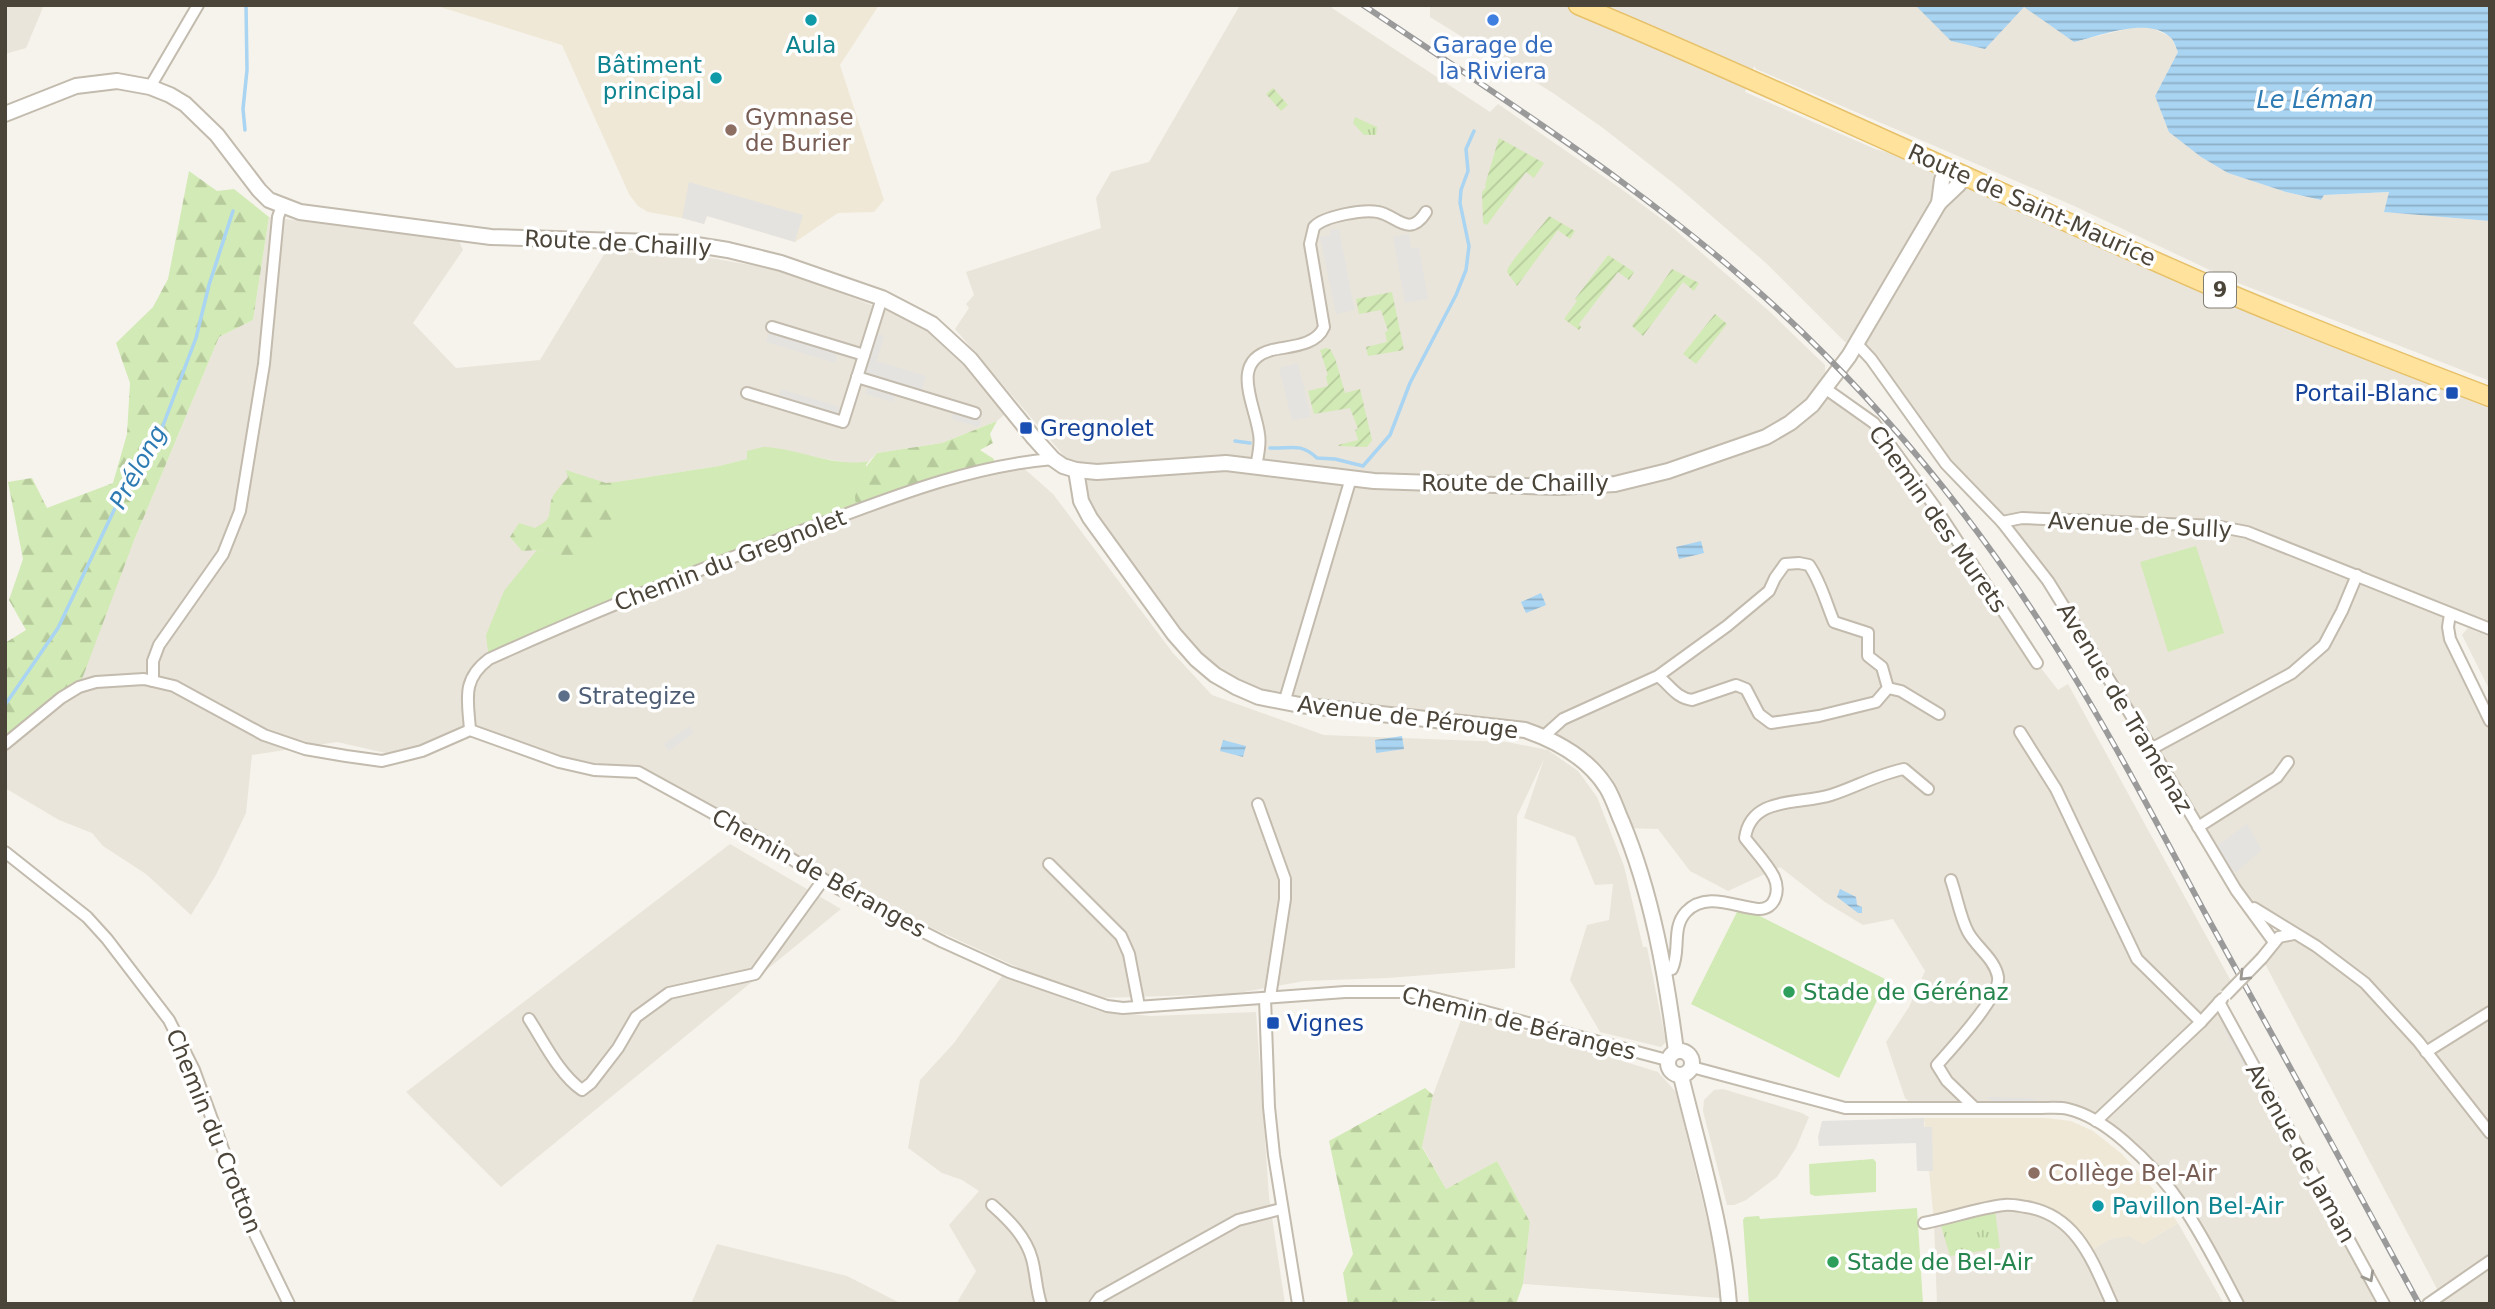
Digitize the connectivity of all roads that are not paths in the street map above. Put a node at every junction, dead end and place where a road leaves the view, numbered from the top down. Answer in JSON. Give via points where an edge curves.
{"nodes":[{"id":1,"x":198,"y":5,"type":"edge"},
{"id":2,"x":1578,"y":5,"type":"edge"},
{"id":3,"x":150,"y":87,"type":"junction"},
{"id":4,"x":5,"y":114,"type":"edge"},
{"id":5,"x":1948,"y":167,"type":"junction"},
{"id":6,"x":1965,"y":175,"type":"junction"},
{"id":7,"x":1939,"y":203,"type":"junction"},
{"id":8,"x":282,"y":206,"type":"junction"},
{"id":9,"x":1426,"y":212,"type":"dead end"},
{"id":10,"x":881,"y":298,"type":"junction"},
{"id":11,"x":772,"y":327,"type":"dead end"},
{"id":12,"x":1856,"y":343,"type":"junction"},
{"id":13,"x":864,"y":355,"type":"junction"},
{"id":14,"x":857,"y":377,"type":"junction"},
{"id":15,"x":1826,"y":389,"type":"junction"},
{"id":16,"x":747,"y":393,"type":"dead end"},
{"id":17,"x":2490,"y":397,"type":"edge"},
{"id":18,"x":975,"y":412,"type":"dead end"},
{"id":19,"x":1053,"y":458,"type":"junction"},
{"id":20,"x":1256,"y":466,"type":"junction"},
{"id":21,"x":1076,"y":470,"type":"junction"},
{"id":22,"x":1351,"y":478,"type":"junction"},
{"id":23,"x":2002,"y":522,"type":"junction"},
{"id":24,"x":2357,"y":575,"type":"junction"},
{"id":25,"x":2450,"y":614,"type":"junction"},
{"id":26,"x":2490,"y":629,"type":"edge"},
{"id":27,"x":2037,"y":663,"type":"dead end"},
{"id":28,"x":1658,"y":676,"type":"junction"},
{"id":29,"x":153,"y":681,"type":"junction"},
{"id":30,"x":1888,"y":688,"type":"junction"},
{"id":31,"x":1284,"y":703,"type":"junction"},
{"id":32,"x":1939,"y":714,"type":"dead end"},
{"id":33,"x":2490,"y":721,"type":"edge"},
{"id":34,"x":470,"y":730,"type":"junction"},
{"id":35,"x":2020,"y":732,"type":"dead end"},
{"id":36,"x":1544,"y":737,"type":"junction"},
{"id":37,"x":5,"y":744,"type":"edge"},
{"id":38,"x":2151,"y":750,"type":"junction"},
{"id":39,"x":2288,"y":762,"type":"dead end"},
{"id":40,"x":1928,"y":789,"type":"dead end"},
{"id":41,"x":1258,"y":804,"type":"dead end"},
{"id":42,"x":2198,"y":827,"type":"junction"},
{"id":43,"x":5,"y":852,"type":"edge"},
{"id":44,"x":1049,"y":864,"type":"dead end"},
{"id":45,"x":823,"y":880,"type":"junction"},
{"id":46,"x":1951,"y":880,"type":"dead end"},
{"id":47,"x":2242,"y":898,"type":"junction"},
{"id":48,"x":2294,"y":934,"type":"junction"},
{"id":49,"x":2274,"y":942,"type":"junction"},
{"id":50,"x":1663,"y":971,"type":"junction"},
{"id":51,"x":1267,"y":998,"type":"junction"},
{"id":52,"x":2222,"y":998,"type":"junction"},
{"id":53,"x":1139,"y":1006,"type":"junction"},
{"id":54,"x":2490,"y":1012,"type":"edge"},
{"id":55,"x":529,"y":1019,"type":"dead end"},
{"id":56,"x":2201,"y":1022,"type":"junction"},
{"id":57,"x":2426,"y":1052,"type":"junction"},
{"id":58,"x":1672,"y":1056,"type":"junction"},
{"id":59,"x":1687,"y":1071,"type":"junction"},
{"id":60,"x":1975,"y":1108,"type":"junction"},
{"id":61,"x":2096,"y":1121,"type":"junction"},
{"id":62,"x":2490,"y":1133,"type":"edge"},
{"id":63,"x":992,"y":1205,"type":"dead end"},
{"id":64,"x":1281,"y":1209,"type":"junction"},
{"id":65,"x":1924,"y":1223,"type":"dead end"},
{"id":66,"x":2490,"y":1261,"type":"edge"},
{"id":67,"x":289,"y":1304,"type":"edge"},
{"id":68,"x":1041,"y":1304,"type":"edge"},
{"id":69,"x":1095,"y":1304,"type":"edge"},
{"id":70,"x":1298,"y":1304,"type":"edge"},
{"id":71,"x":1730,"y":1304,"type":"edge"},
{"id":72,"x":2112,"y":1304,"type":"edge"},
{"id":73,"x":2238,"y":1304,"type":"edge"},
{"id":74,"x":2384,"y":1304,"type":"edge"},
{"id":75,"x":2428,"y":1304,"type":"edge"}],
"edges":[{"from":1,"to":3,"type":"street"},
{"from":2,"to":5,"type":"main road","name":"Route de Saint-Maurice","number":"9"},
{"from":3,"to":4,"type":"street","name":"Route de Chailly","via":[[90,82]]},
{"from":3,"to":8,"type":"street","name":"Route de Chailly","via":[[170,95],[202,119],[259,190]]},
{"from":5,"to":6,"type":"main road","name":"Route de Saint-Maurice","number":"9"},
{"from":5,"to":7,"type":"street","name":"Route de Chailly"},
{"from":6,"to":7,"type":"street","name":"Route de Chailly"},
{"from":6,"to":17,"type":"main road","name":"Route de Saint-Maurice","number":"9","via":[[2227,293]]},
{"from":7,"to":12,"type":"street","name":"Route de Chailly"},
{"from":8,"to":10,"type":"street","name":"Route de Chailly","via":[[340,219],[491,237],[704,246],[776,261]]},
{"from":8,"to":29,"type":"street","via":[[264,364],[240,511],[223,554],[159,645]]},
{"from":9,"to":20,"type":"street","via":[[1412,224],[1368,211],[1324,220],[1314,227],[1310,244],[1324,327],[1313,340],[1266,352],[1249,367],[1247,379],[1260,435]]},
{"from":10,"to":13,"type":"street"},
{"from":10,"to":19,"type":"street","name":"Route de Chailly","via":[[932,324],[951,340]]},
{"from":11,"to":13,"type":"street"},
{"from":12,"to":15,"type":"street","name":"Route de Chailly"},
{"from":12,"to":23,"type":"street","via":[[1946,464]]},
{"from":13,"to":14,"type":"street"},
{"from":14,"to":16,"type":"street","via":[[843,422]]},
{"from":14,"to":18,"type":"street"},
{"from":15,"to":22,"type":"street","name":"Route de Chailly","via":[[1798,418],[1766,437],[1615,484],[1558,488]]},
{"from":15,"to":27,"type":"street","name":"Chemin des Murets","via":[[1874,423]]},
{"from":19,"to":21,"type":"street","name":"Route de Chailly"},
{"from":19,"to":34,"type":"street","name":"Chemin du Gregnolet","via":[[935,482],[738,555],[489,659],[469,683]]},
{"from":20,"to":21,"type":"street","name":"Route de Chailly"},
{"from":20,"to":22,"type":"street","name":"Route de Chailly"},
{"from":21,"to":31,"type":"street","name":"Avenue de Pérouge","via":[[1081,501],[1090,518],[1196,659],[1215,675],[1259,697]]},
{"from":22,"to":31,"type":"street"},
{"from":23,"to":24,"type":"street","name":"Avenue de Sully","via":[[2022,518],[2216,526],[2267,538]]},
{"from":23,"to":38,"type":"street","name":"Avenue de Traménaz","via":[[2048,581]]},
{"from":24,"to":25,"type":"street","name":"Avenue de Sully"},
{"from":24,"to":38,"type":"street","via":[[2324,645],[2292,673]]},
{"from":25,"to":26,"type":"street","name":"Avenue de Sully"},
{"from":25,"to":33,"type":"street","via":[[2453,647]]},
{"from":28,"to":30,"type":"street","via":[[1677,695],[1692,700],[1736,685],[1746,689],[1759,714],[1771,723],[1876,702]]},
{"from":28,"to":30,"type":"street","via":[[1769,591],[1785,564],[1799,563],[1809,565],[1818,579],[1834,622],[1868,634],[1868,656],[1882,667]]},
{"from":28,"to":36,"type":"street","via":[[1563,719]]},
{"from":29,"to":34,"type":"street","via":[[174,686],[264,736],[346,756],[382,761],[422,751]]},
{"from":29,"to":37,"type":"street","via":[[96,682],[79,687]]},
{"from":30,"to":32,"type":"street"},
{"from":31,"to":36,"type":"street","name":"Avenue de Pérouge","via":[[1499,726]]},
{"from":34,"to":45,"type":"street","name":"Chemin de Béranges","via":[[559,762],[594,770],[638,772],[760,839]]},
{"from":35,"to":56,"type":"street","via":[[2056,789],[2137,959]]},
{"from":36,"to":50,"type":"street","name":"Avenue de Pérouge","via":[[1589,767],[1607,788],[1635,853]]},
{"from":38,"to":42,"type":"street","name":"Avenue de Traménaz"},
{"from":39,"to":42,"type":"street","via":[[2277,777]]},
{"from":40,"to":50,"type":"street","via":[[1904,769],[1830,795],[1777,802],[1759,814],[1746,826],[1745,838],[1774,877],[1775,900],[1760,909],[1733,902],[1702,902],[1687,911],[1678,930],[1675,964]]},
{"from":41,"to":51,"type":"street","via":[[1285,879]]},
{"from":42,"to":47,"type":"street","name":"Avenue de Traménaz"},
{"from":43,"to":67,"type":"street","name":"Chemin du Crotton","via":[[87,916],[169,1020],[194,1070],[251,1226]]},
{"from":44,"to":53,"type":"street","via":[[1121,936]]},
{"from":45,"to":53,"type":"street","name":"Chemin de Béranges","via":[[1009,972],[1107,1006]]},
{"from":45,"to":55,"type":"street","via":[[755,974],[669,993],[636,1017],[618,1048],[582,1090]]},
{"from":46,"to":60,"type":"street","via":[[1969,932],[1998,977],[1997,988],[1976,1020],[1937,1065]]},
{"from":47,"to":48,"type":"street","name":"Avenue de Traménaz"},
{"from":47,"to":49,"type":"street","name":"Avenue de Traménaz"},
{"from":48,"to":49,"type":"street"},
{"from":48,"to":57,"type":"street","name":"Avenue de Traménaz","via":[[2335,958],[2365,983]]},
{"from":49,"to":52,"type":"street","one_way":true,"bridge":true},
{"from":50,"to":58,"type":"street","name":"Avenue de Pérouge"},
{"from":51,"to":53,"type":"street","name":"Chemin de Béranges"},
{"from":51,"to":58,"type":"street","name":"Chemin de Béranges","via":[[1411,992]]},
{"from":51,"to":64,"type":"street","via":[[1269,1107]]},
{"from":52,"to":56,"type":"street"},
{"from":52,"to":74,"type":"street","name":"Avenue de Jaman","one_way":true},
{"from":54,"to":57,"type":"street"},
{"from":56,"to":61,"type":"street"},
{"from":57,"to":62,"type":"street","name":"Avenue de Traménaz"},
{"from":58,"to":59,"type":"street","via":[[1670,1072]]},
{"from":58,"to":59,"type":"street","via":[[1684,1052],[1690,1056]]},
{"from":59,"to":60,"type":"street","via":[[1845,1108]]},
{"from":59,"to":71,"type":"street"},
{"from":60,"to":61,"type":"street","via":[[2069,1109]]},
{"from":61,"to":73,"type":"street","via":[[2149,1162],[2173,1190]]},
{"from":63,"to":68,"type":"street","via":[[1027,1244]]},
{"from":64,"to":69,"type":"street","via":[[1238,1220],[1100,1297]]},
{"from":64,"to":70,"type":"street"},
{"from":65,"to":72,"type":"street","via":[[2007,1204],[2054,1215],[2088,1252]]},
{"from":66,"to":75,"type":"street"}]}
